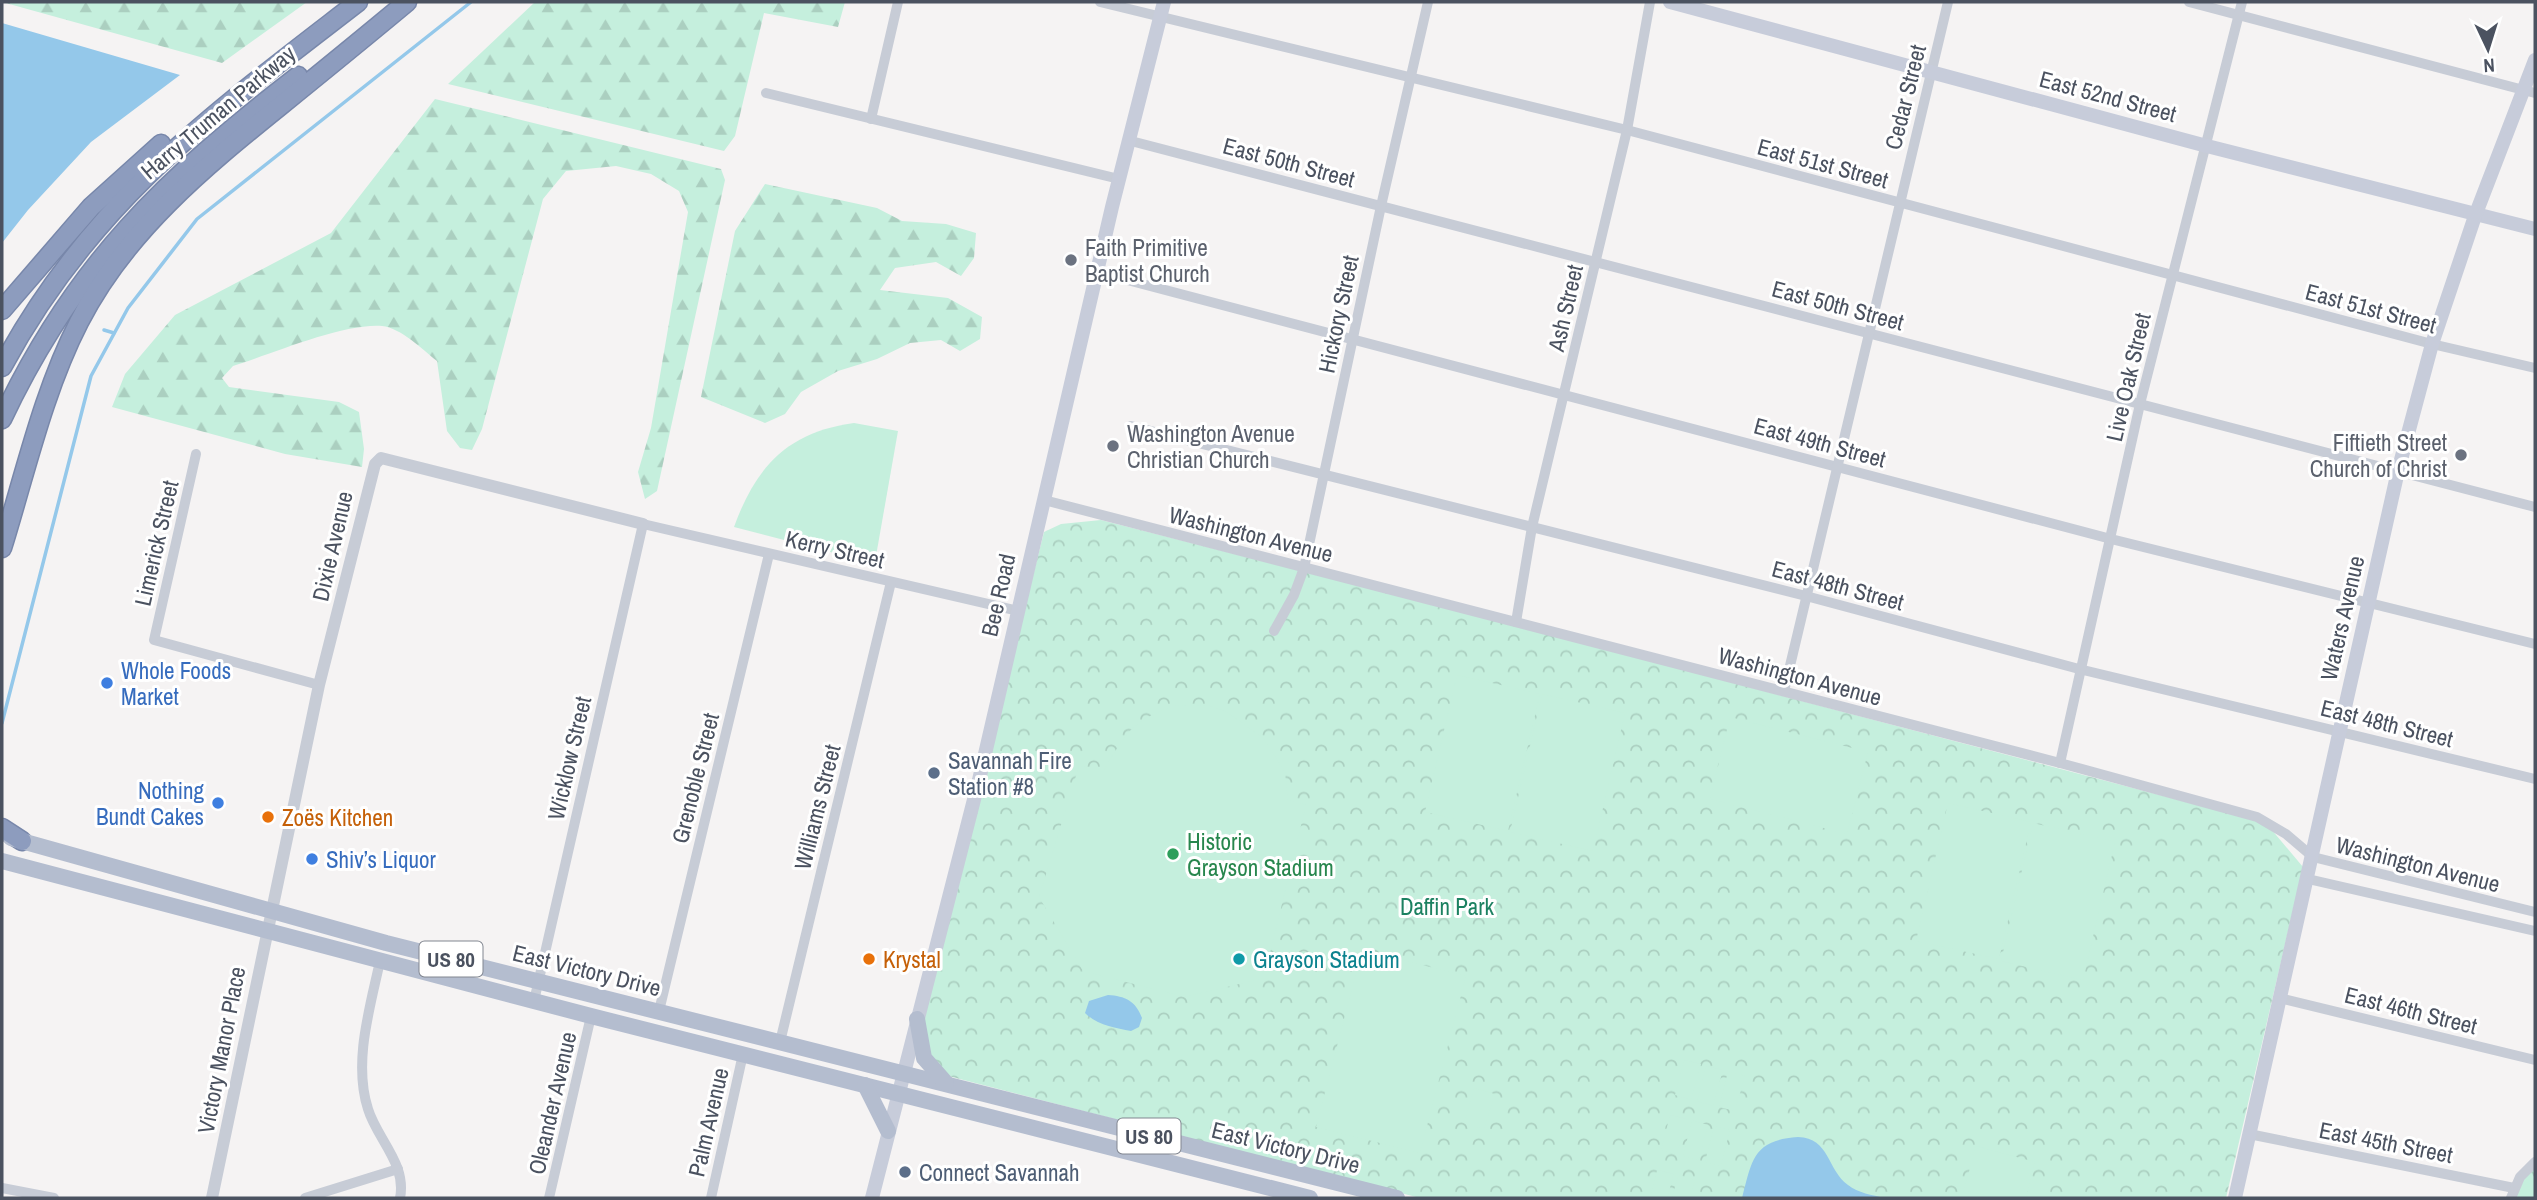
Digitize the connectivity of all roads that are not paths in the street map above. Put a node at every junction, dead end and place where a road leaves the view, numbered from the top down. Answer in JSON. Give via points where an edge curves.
{"nodes":[{"id":1,"x":358,"y":2,"type":"edge"},
{"id":2,"x":394,"y":2,"type":"edge"},
{"id":3,"x":407,"y":2,"type":"edge"},
{"id":4,"x":898,"y":2,"type":"edge"},
{"id":5,"x":1100,"y":2,"type":"edge"},
{"id":6,"x":1428,"y":2,"type":"edge"},
{"id":7,"x":1650,"y":2,"type":"edge"},
{"id":8,"x":1670,"y":2,"type":"edge"},
{"id":9,"x":1948,"y":2,"type":"edge"},
{"id":10,"x":2189,"y":2,"type":"edge"},
{"id":11,"x":2242,"y":2,"type":"edge"},
{"id":12,"x":1163,"y":8,"type":"edge"},
{"id":13,"x":2239,"y":15,"type":"junction"},
{"id":14,"x":2535,"y":60,"type":"edge"},
{"id":15,"x":276,"y":64,"type":"junction"},
{"id":16,"x":1931,"y":73,"type":"junction"},
{"id":17,"x":1411,"y":76,"type":"junction"},
{"id":18,"x":2530,"y":92,"type":"edge"},
{"id":19,"x":766,"y":93,"type":"dead end"},
{"id":20,"x":871,"y":119,"type":"junction"},
{"id":21,"x":1627,"y":130,"type":"junction"},
{"id":22,"x":1131,"y":141,"type":"junction"},
{"id":23,"x":2203,"y":145,"type":"junction"},
{"id":24,"x":1119,"y":179,"type":"junction"},
{"id":25,"x":1900,"y":203,"type":"junction"},
{"id":26,"x":1381,"y":206,"type":"junction"},
{"id":27,"x":2475,"y":216,"type":"junction"},
{"id":28,"x":2535,"y":229,"type":"edge"},
{"id":29,"x":1595,"y":260,"type":"junction"},
{"id":30,"x":1097,"y":272,"type":"junction"},
{"id":31,"x":2172,"y":274,"type":"junction"},
{"id":32,"x":2,"y":310,"type":"edge"},
{"id":33,"x":1868,"y":333,"type":"junction"},
{"id":34,"x":1352,"y":340,"type":"junction"},
{"id":35,"x":2432,"y":344,"type":"junction"},
{"id":36,"x":2,"y":367,"type":"edge"},
{"id":37,"x":2535,"y":368,"type":"edge"},
{"id":38,"x":1565,"y":395,"type":"junction"},
{"id":39,"x":2140,"y":404,"type":"junction"},
{"id":40,"x":2,"y":419,"type":"edge"},
{"id":41,"x":1131,"y":426,"type":"dead end"},
{"id":42,"x":196,"y":454,"type":"dead end"},
{"id":43,"x":1836,"y":467,"type":"junction"},
{"id":44,"x":2398,"y":471,"type":"junction"},
{"id":45,"x":1323,"y":474,"type":"junction"},
{"id":46,"x":1044,"y":500,"type":"junction"},
{"id":47,"x":2535,"y":507,"type":"edge"},
{"id":48,"x":643,"y":524,"type":"junction"},
{"id":49,"x":1532,"y":527,"type":"junction"},
{"id":50,"x":2110,"y":539,"type":"junction"},
{"id":51,"x":2,"y":548,"type":"edge"},
{"id":52,"x":769,"y":554,"type":"junction"},
{"id":53,"x":1304,"y":568,"type":"junction"},
{"id":54,"x":891,"y":582,"type":"junction"},
{"id":55,"x":1805,"y":596,"type":"junction"},
{"id":56,"x":2369,"y":604,"type":"junction"},
{"id":57,"x":1017,"y":611,"type":"junction"},
{"id":58,"x":1516,"y":622,"type":"junction"},
{"id":59,"x":1274,"y":631,"type":"dead end"},
{"id":60,"x":2535,"y":644,"type":"edge"},
{"id":61,"x":2079,"y":670,"type":"junction"},
{"id":62,"x":319,"y":685,"type":"junction"},
{"id":63,"x":1784,"y":691,"type":"junction"},
{"id":64,"x":2340,"y":730,"type":"junction"},
{"id":65,"x":2060,"y":763,"type":"junction"},
{"id":66,"x":2535,"y":779,"type":"edge"},
{"id":67,"x":2,"y":828,"type":"edge"},
{"id":68,"x":2,"y":835,"type":"edge"},
{"id":69,"x":22,"y":841,"type":"junction"},
{"id":70,"x":2313,"y":858,"type":"junction"},
{"id":71,"x":2,"y":861,"type":"edge"},
{"id":72,"x":2308,"y":879,"type":"junction"},
{"id":73,"x":270,"y":910,"type":"junction"},
{"id":74,"x":2535,"y":912,"type":"edge"},
{"id":75,"x":266,"y":929,"type":"junction"},
{"id":76,"x":2535,"y":931,"type":"edge"},
{"id":77,"x":380,"y":961,"type":"junction"},
{"id":78,"x":537,"y":980,"type":"junction"},
{"id":79,"x":2279,"y":998,"type":"junction"},
{"id":80,"x":534,"y":1001,"type":"junction"},
{"id":81,"x":659,"y":1011,"type":"junction"},
{"id":82,"x":591,"y":1016,"type":"junction"},
{"id":83,"x":917,"y":1019,"type":"junction"},
{"id":84,"x":780,"y":1042,"type":"junction"},
{"id":85,"x":743,"y":1054,"type":"junction"},
{"id":86,"x":2535,"y":1060,"type":"edge"},
{"id":87,"x":902,"y":1073,"type":"junction"},
{"id":88,"x":864,"y":1085,"type":"junction"},
{"id":89,"x":948,"y":1085,"type":"junction"},
{"id":90,"x":897,"y":1093,"type":"junction"},
{"id":91,"x":888,"y":1131,"type":"junction"},
{"id":92,"x":2249,"y":1134,"type":"junction"},
{"id":93,"x":1164,"y":1140,"type":"junction"},
{"id":94,"x":1159,"y":1159,"type":"junction"},
{"id":95,"x":2535,"y":1162,"type":"edge"},
{"id":96,"x":398,"y":1170,"type":"junction"},
{"id":97,"x":2,"y":1188,"type":"edge"},
{"id":98,"x":2513,"y":1193,"type":"edge"},
{"id":99,"x":1378,"y":1196,"type":"edge"},
{"id":100,"x":54,"y":1198,"type":"edge"},
{"id":101,"x":212,"y":1198,"type":"edge"},
{"id":102,"x":305,"y":1198,"type":"edge"},
{"id":103,"x":400,"y":1198,"type":"edge"},
{"id":104,"x":549,"y":1198,"type":"edge"},
{"id":105,"x":711,"y":1198,"type":"edge"},
{"id":106,"x":872,"y":1198,"type":"edge"},
{"id":107,"x":1310,"y":1198,"type":"edge"},
{"id":108,"x":1397,"y":1198,"type":"edge"},
{"id":109,"x":2235,"y":1198,"type":"edge"}],
"edges":[{"from":1,"to":15,"type":"highway","name":"Harry Truman Parkway"},
{"from":2,"to":40,"type":"highway","name":"Harry Truman Parkway","via":[[228,131],[145,206],[54,322]]},
{"from":3,"to":51,"type":"highway","via":[[211,162],[151,220],[117,262],[79,322],[49,396]]},
{"from":4,"to":20,"type":"street"},
{"from":5,"to":12,"type":"street","name":"East 51st Street"},
{"from":6,"to":17,"type":"street","name":"Hickory Street"},
{"from":7,"to":21,"type":"street","name":"Ash Street"},
{"from":8,"to":16,"type":"main road","name":"East 52nd Street"},
{"from":9,"to":16,"type":"street","name":"Cedar Street"},
{"from":10,"to":13,"type":"street"},
{"from":11,"to":13,"type":"street","name":"Live Oak Street"},
{"from":12,"to":17,"type":"street","name":"East 51st Street"},
{"from":12,"to":22,"type":"main road","name":"Bee Road"},
{"from":13,"to":18,"type":"street"},
{"from":13,"to":23,"type":"street","name":"Live Oak Street"},
{"from":14,"to":18,"type":"main road","name":"Waters Avenue"},
{"from":15,"to":32,"type":"highway","via":[[170,136],[136,165],[64,236]]},
{"from":15,"to":36,"type":"highway","name":"Harry Truman Parkway","via":[[183,138],[129,190],[56,279]]},
{"from":16,"to":23,"type":"main road","name":"East 52nd Street"},
{"from":16,"to":25,"type":"street","name":"Cedar Street"},
{"from":17,"to":21,"type":"street","name":"East 51st Street"},
{"from":17,"to":26,"type":"street","name":"Hickory Street"},
{"from":18,"to":27,"type":"main road","name":"Waters Avenue"},
{"from":19,"to":20,"type":"street"},
{"from":20,"to":24,"type":"street"},
{"from":21,"to":25,"type":"street","name":"East 51st Street"},
{"from":21,"to":29,"type":"street","name":"Ash Street"},
{"from":22,"to":24,"type":"main road","name":"Bee Road"},
{"from":22,"to":26,"type":"street","name":"East 50th Street"},
{"from":23,"to":27,"type":"main road","name":"East 52nd Street"},
{"from":23,"to":31,"type":"street","name":"Live Oak Street"},
{"from":24,"to":30,"type":"main road","name":"Bee Road"},
{"from":25,"to":31,"type":"street","name":"East 51st Street"},
{"from":25,"to":33,"type":"street","name":"Cedar Street"},
{"from":26,"to":29,"type":"street","name":"East 50th Street"},
{"from":26,"to":34,"type":"street","name":"Hickory Street"},
{"from":27,"to":28,"type":"main road","name":"East 52nd Street"},
{"from":27,"to":35,"type":"main road","name":"Waters Avenue"},
{"from":29,"to":33,"type":"street","name":"East 50th Street"},
{"from":29,"to":38,"type":"street","name":"Ash Street"},
{"from":30,"to":34,"type":"street","name":"East 49th Street"},
{"from":30,"to":46,"type":"main road","name":"Bee Road"},
{"from":31,"to":35,"type":"street","name":"East 51st Street"},
{"from":31,"to":39,"type":"street","name":"Live Oak Street"},
{"from":33,"to":39,"type":"street","name":"East 50th Street"},
{"from":33,"to":43,"type":"street","name":"Cedar Street"},
{"from":34,"to":38,"type":"street","name":"East 49th Street"},
{"from":34,"to":45,"type":"street","name":"Hickory Street"},
{"from":35,"to":37,"type":"street","name":"East 51st Street"},
{"from":35,"to":44,"type":"main road","name":"Waters Avenue"},
{"from":38,"to":43,"type":"street","name":"East 49th Street"},
{"from":38,"to":49,"type":"street","name":"Ash Street"},
{"from":39,"to":44,"type":"street","name":"East 50th Street"},
{"from":39,"to":50,"type":"street","name":"Live Oak Street"},
{"from":41,"to":45,"type":"street","name":"East 48th Street"},
{"from":42,"to":62,"type":"street","name":"Limerick Street","via":[[154,640]]},
{"from":43,"to":50,"type":"street","name":"East 49th Street"},
{"from":43,"to":55,"type":"street","name":"Cedar Street"},
{"from":44,"to":47,"type":"street","name":"East 50th Street"},
{"from":44,"to":56,"type":"main road","name":"Waters Avenue"},
{"from":45,"to":49,"type":"street","name":"East 48th Street"},
{"from":45,"to":53,"type":"street","name":"Hickory Street"},
{"from":46,"to":53,"type":"street","name":"Washington Avenue"},
{"from":46,"to":57,"type":"main road","name":"Bee Road"},
{"from":48,"to":52,"type":"street","name":"Kerry Street"},
{"from":48,"to":62,"type":"street","name":"Dixie Avenue","via":[[381,458],[369,482]]},
{"from":48,"to":78,"type":"street","name":"Wicklow Street"},
{"from":49,"to":55,"type":"street","name":"East 48th Street"},
{"from":49,"to":58,"type":"street","name":"Ash Street"},
{"from":50,"to":56,"type":"street","name":"East 49th Street"},
{"from":50,"to":61,"type":"street","name":"Live Oak Street"},
{"from":52,"to":54,"type":"street","name":"Kerry Street"},
{"from":52,"to":81,"type":"street","name":"Grenoble Street"},
{"from":53,"to":58,"type":"street","name":"Washington Avenue"},
{"from":53,"to":59,"type":"street","name":"Hickory Street"},
{"from":54,"to":57,"type":"street","name":"Kerry Street"},
{"from":54,"to":84,"type":"street","name":"Williams Street"},
{"from":55,"to":61,"type":"street","name":"East 48th Street"},
{"from":55,"to":63,"type":"street","name":"Cedar Street"},
{"from":56,"to":60,"type":"street","name":"East 49th Street"},
{"from":56,"to":64,"type":"main road","name":"Waters Avenue"},
{"from":57,"to":83,"type":"main road","name":"Bee Road"},
{"from":58,"to":63,"type":"street","name":"Washington Avenue"},
{"from":61,"to":64,"type":"street","name":"East 48th Street"},
{"from":61,"to":65,"type":"street","name":"Live Oak Street"},
{"from":62,"to":73,"type":"street","name":"Dixie Avenue"},
{"from":63,"to":65,"type":"street","name":"Washington Avenue"},
{"from":64,"to":66,"type":"street","name":"East 48th Street"},
{"from":64,"to":70,"type":"main road","name":"Waters Avenue"},
{"from":65,"to":70,"type":"street","name":"Washington Avenue","via":[[2257,817]]},
{"from":67,"to":69,"type":"highway"},
{"from":68,"to":69,"type":"main road","name":"East Victory Drive","number":"US 80"},
{"from":69,"to":73,"type":"main road","name":"East Victory Drive","number":"US 80"},
{"from":70,"to":72,"type":"main road","name":"Waters Avenue"},
{"from":70,"to":74,"type":"street","name":"Washington Avenue"},
{"from":71,"to":75,"type":"main road","name":"East Victory Drive","number":"US 80"},
{"from":72,"to":76,"type":"street","name":"Washington Avenue"},
{"from":72,"to":79,"type":"main road","name":"Waters Avenue"},
{"from":73,"to":75,"type":"street","name":"Victory Manor Place"},
{"from":73,"to":78,"type":"main road","name":"East Victory Drive","number":"US 80"},
{"from":75,"to":77,"type":"main road","name":"East Victory Drive","number":"US 80"},
{"from":75,"to":101,"type":"street","name":"Victory Manor Place"},
{"from":77,"to":80,"type":"main road","name":"East Victory Drive","number":"US 80"},
{"from":77,"to":96,"type":"street","via":[[362,1066],[364,1090],[368,1111]]},
{"from":78,"to":80,"type":"street","name":"Wicklow Street"},
{"from":78,"to":81,"type":"main road","name":"East Victory Drive","number":"US 80"},
{"from":79,"to":86,"type":"street","name":"East 46th Street"},
{"from":79,"to":92,"type":"main road","name":"Waters Avenue"},
{"from":80,"to":82,"type":"main road","name":"East Victory Drive","number":"US 80"},
{"from":81,"to":84,"type":"main road","name":"East Victory Drive","number":"US 80"},
{"from":82,"to":85,"type":"main road","name":"East Victory Drive","number":"US 80"},
{"from":82,"to":104,"type":"street","name":"Oleander Avenue"},
{"from":83,"to":87,"type":"main road","name":"Bee Road"},
{"from":83,"to":89,"type":"main road","via":[[924,1058]]},
{"from":84,"to":87,"type":"main road","name":"East Victory Drive","number":"US 80"},
{"from":85,"to":88,"type":"main road","name":"East Victory Drive","number":"US 80"},
{"from":85,"to":105,"type":"street","name":"Palm Avenue"},
{"from":87,"to":89,"type":"main road","name":"East Victory Drive","number":"US 80"},
{"from":87,"to":90,"type":"main road","name":"Bee Road"},
{"from":88,"to":90,"type":"main road","name":"East Victory Drive","number":"US 80"},
{"from":88,"to":91,"type":"main road"},
{"from":89,"to":93,"type":"main road","name":"East Victory Drive","number":"US 80"},
{"from":90,"to":91,"type":"main road","name":"Bee Road"},
{"from":90,"to":94,"type":"main road","name":"East Victory Drive","number":"US 80"},
{"from":91,"to":106,"type":"main road","name":"Bee Road"},
{"from":92,"to":98,"type":"street","name":"East 45th Street"},
{"from":92,"to":109,"type":"main road","name":"Waters Avenue"},
{"from":93,"to":94,"type":"street"},
{"from":93,"to":99,"type":"main road","name":"East Victory Drive","number":"US 80"},
{"from":94,"to":107,"type":"main road","name":"East Victory Drive","number":"US 80"},
{"from":95,"to":98,"type":"street"},
{"from":96,"to":102,"type":"street"},
{"from":96,"to":103,"type":"street"},
{"from":97,"to":100,"type":"street"},
{"from":99,"to":108,"type":"main road","name":"East Victory Drive","number":"US 80"}]}
